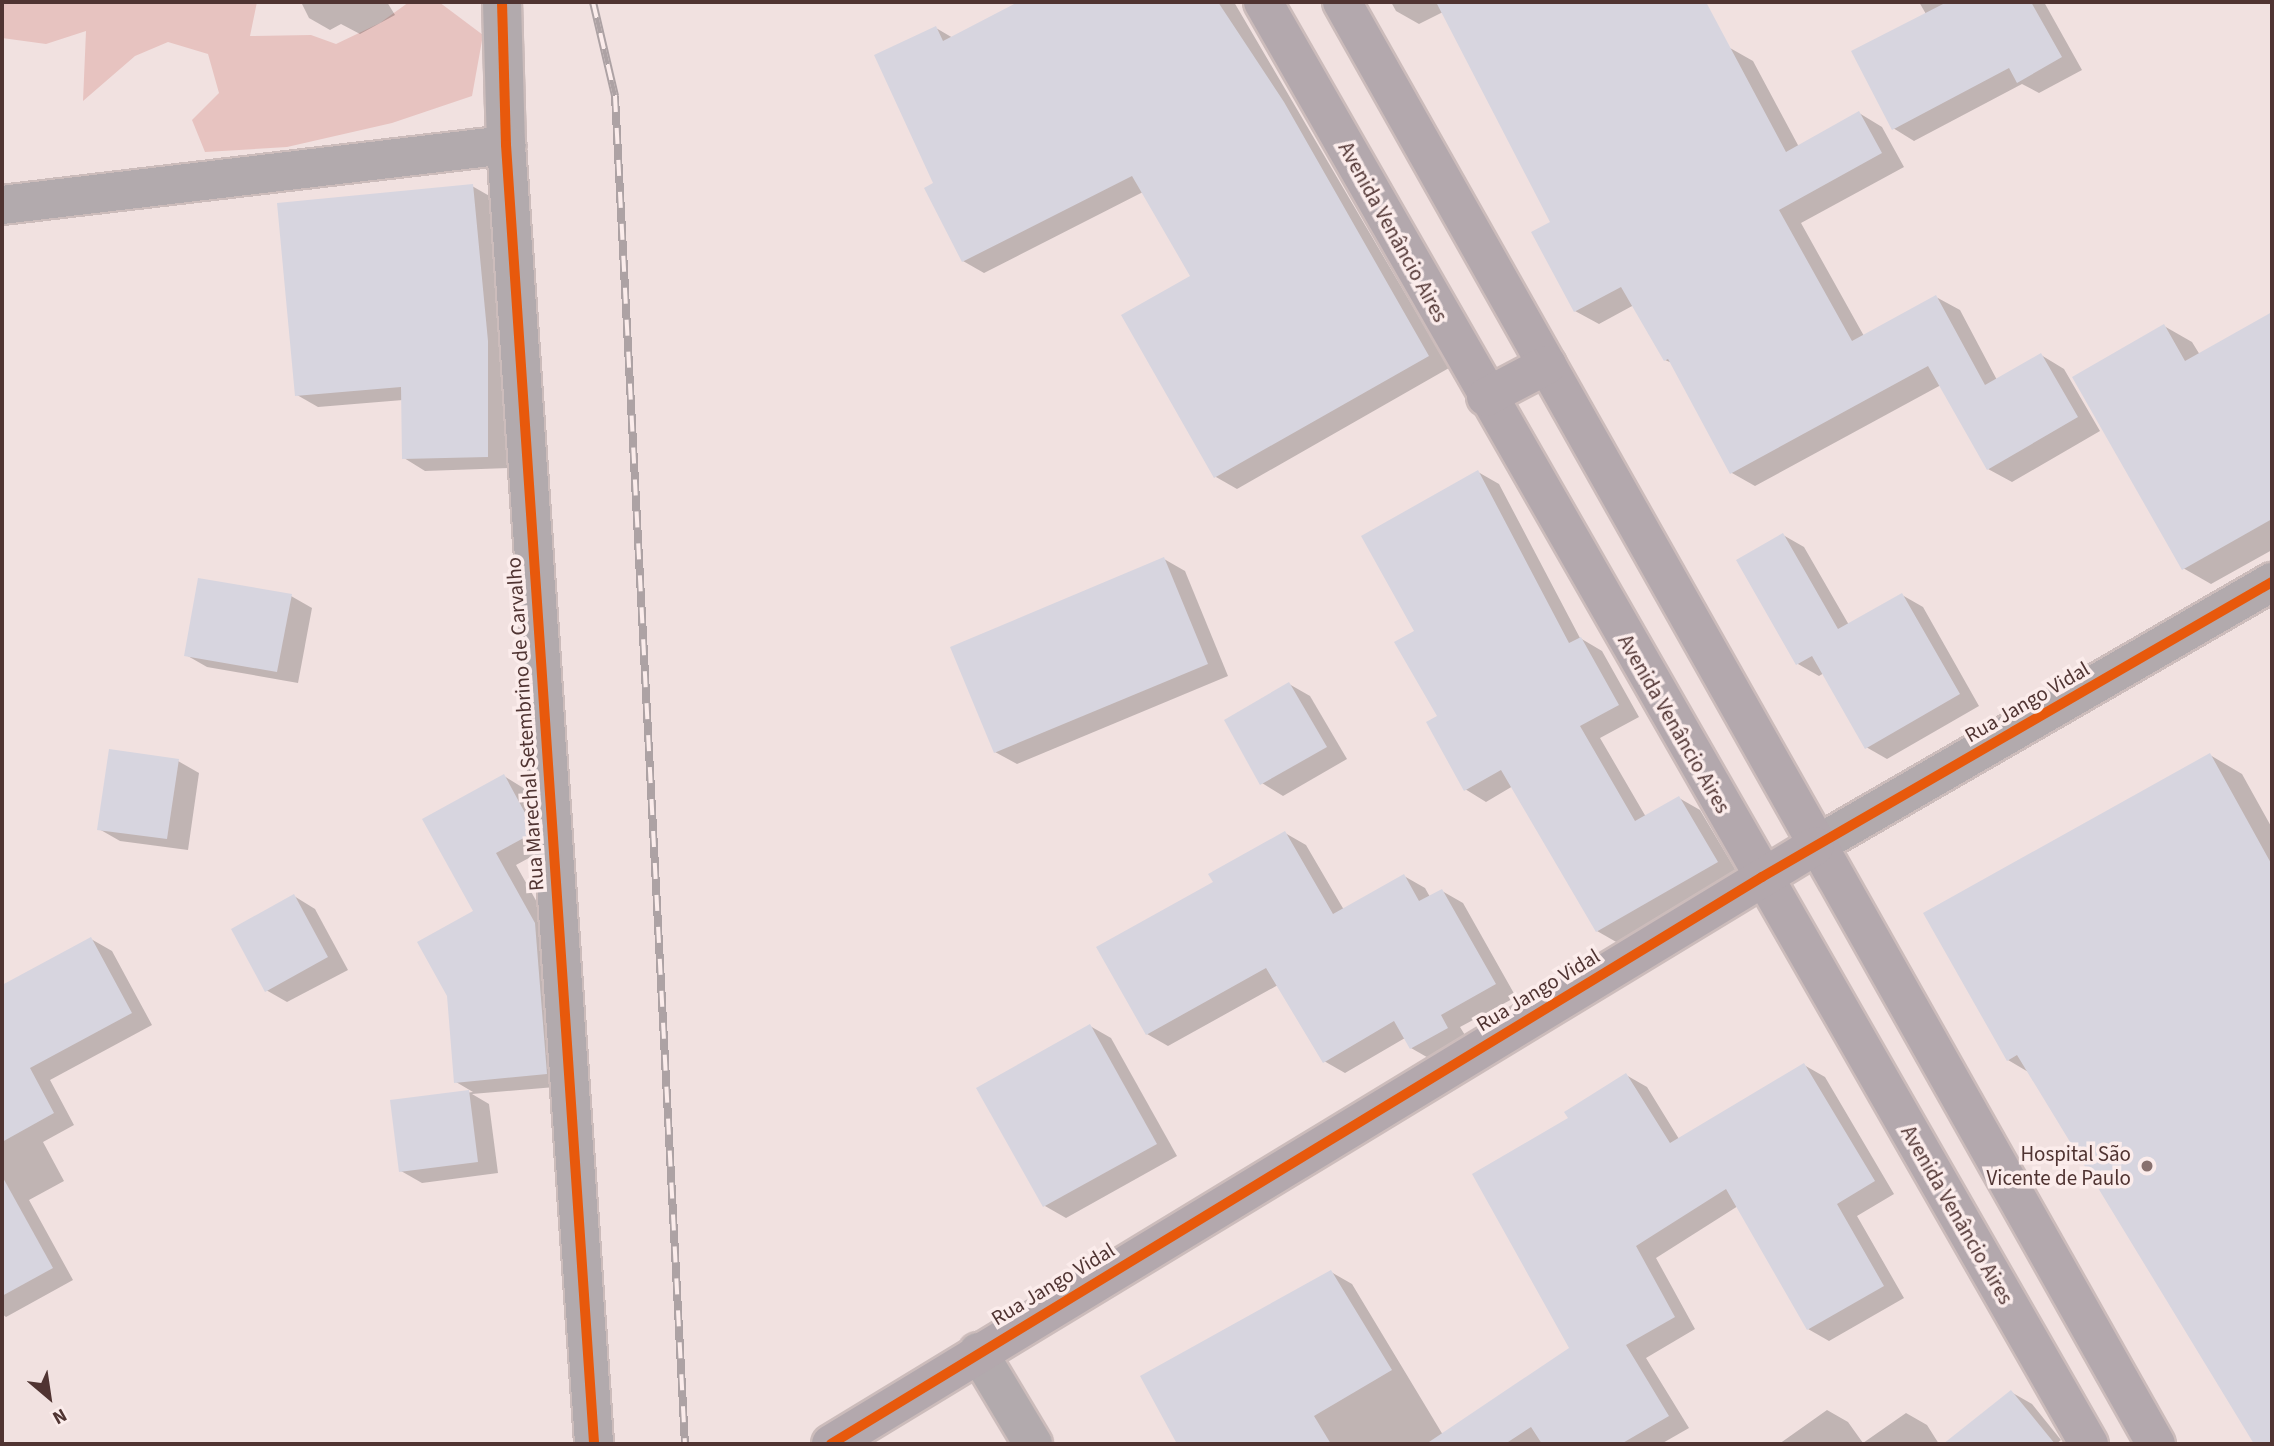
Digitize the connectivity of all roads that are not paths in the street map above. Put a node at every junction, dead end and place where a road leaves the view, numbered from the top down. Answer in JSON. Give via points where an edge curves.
{"nodes":[{"id":1,"x":502,"y":2,"type":"edge"},
{"id":2,"x":1263,"y":2,"type":"edge"},
{"id":3,"x":1342,"y":2,"type":"edge"},
{"id":4,"x":506,"y":145,"type":"junction"},
{"id":5,"x":2,"y":205,"type":"edge"},
{"id":6,"x":1548,"y":365,"type":"junction"},
{"id":7,"x":1486,"y":397,"type":"junction"},
{"id":8,"x":2272,"y":582,"type":"edge"},
{"id":9,"x":1815,"y":846,"type":"junction"},
{"id":10,"x":1762,"y":877,"type":"junction"},
{"id":11,"x":978,"y":1352,"type":"junction"},
{"id":12,"x":594,"y":1444,"type":"edge"},
{"id":13,"x":831,"y":1444,"type":"edge"},
{"id":14,"x":1033,"y":1444,"type":"edge"},
{"id":15,"x":2089,"y":1444,"type":"edge"},
{"id":16,"x":2156,"y":1444,"type":"edge"}],
"edges":[{"from":1,"to":4,"type":"street","name":"Rua Marechal Setembrino de Carvalho"},
{"from":2,"to":7,"type":"main road","name":"Avenida Venâncio Aires"},
{"from":3,"to":6,"type":"main road"},
{"from":4,"to":5,"type":"street"},
{"from":4,"to":12,"type":"street","name":"Rua Marechal Setembrino de Carvalho"},
{"from":6,"to":7,"type":"main road"},
{"from":6,"to":9,"type":"main road"},
{"from":7,"to":10,"type":"main road","name":"Avenida Venâncio Aires"},
{"from":8,"to":9,"type":"street","name":"Rua Jango Vidal"},
{"from":9,"to":10,"type":"main road","name":"Rua Jango Vidal"},
{"from":9,"to":16,"type":"main road"},
{"from":10,"to":11,"type":"main road","name":"Rua Jango Vidal"},
{"from":10,"to":15,"type":"main road","name":"Avenida Venâncio Aires"},
{"from":11,"to":13,"type":"main road","name":"Rua Jango Vidal"},
{"from":11,"to":14,"type":"street"}]}
